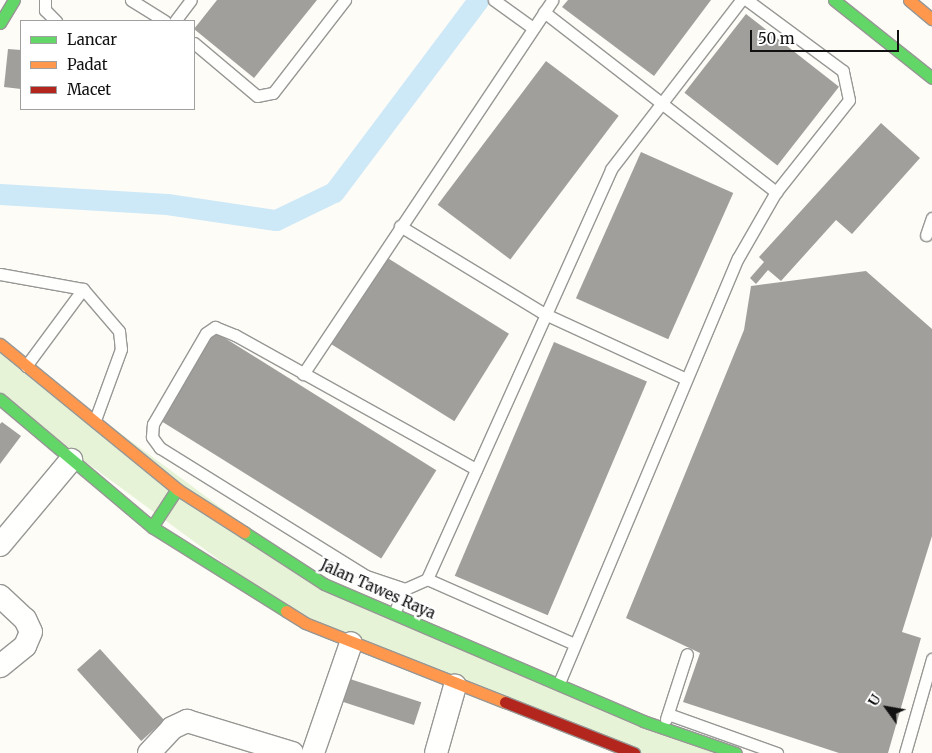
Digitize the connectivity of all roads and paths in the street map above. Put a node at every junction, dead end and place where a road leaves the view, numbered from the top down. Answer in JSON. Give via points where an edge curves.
{"nodes":[{"id":1,"x":14,"y":0,"type":"edge"},
{"id":2,"x":45,"y":0,"type":"edge"},
{"id":3,"x":131,"y":0,"type":"edge"},
{"id":4,"x":191,"y":0,"type":"edge"},
{"id":5,"x":345,"y":0,"type":"edge"},
{"id":6,"x":494,"y":0,"type":"edge"},
{"id":7,"x":552,"y":0,"type":"edge"},
{"id":8,"x":741,"y":0,"type":"edge"},
{"id":9,"x":747,"y":0,"type":"edge"},
{"id":10,"x":834,"y":0,"type":"edge"},
{"id":11,"x":909,"y":0,"type":"edge"},
{"id":12,"x":544,"y":12,"type":"junction"},
{"id":13,"x":932,"y":19,"type":"edge"},
{"id":14,"x":55,"y":20,"type":"edge"},
{"id":15,"x":163,"y":20,"type":"edge"},
{"id":16,"x":176,"y":20,"type":"edge"},
{"id":17,"x":0,"y":23,"type":"edge"},
{"id":18,"x":533,"y":28,"type":"junction"},
{"id":19,"x":195,"y":44,"type":"edge"},
{"id":20,"x":932,"y":78,"type":"edge"},
{"id":21,"x":661,"y":104,"type":"junction"},
{"id":22,"x":776,"y":192,"type":"junction"},
{"id":23,"x":932,"y":218,"type":"edge"},
{"id":24,"x":400,"y":226,"type":"junction"},
{"id":25,"x":926,"y":235,"type":"dead end"},
{"id":26,"x":0,"y":274,"type":"edge"},
{"id":27,"x":83,"y":289,"type":"junction"},
{"id":28,"x":545,"y":314,"type":"junction"},
{"id":29,"x":0,"y":344,"type":"edge"},
{"id":30,"x":26,"y":367,"type":"junction"},
{"id":31,"x":302,"y":374,"type":"junction"},
{"id":32,"x":684,"y":378,"type":"junction"},
{"id":33,"x":0,"y":399,"type":"edge"},
{"id":34,"x":94,"y":422,"type":"junction"},
{"id":35,"x":71,"y":460,"type":"junction"},
{"id":36,"x":476,"y":469,"type":"junction"},
{"id":37,"x":177,"y":489,"type":"junction"},
{"id":38,"x":152,"y":527,"type":"junction"},
{"id":39,"x":0,"y":545,"type":"edge"},
{"id":40,"x":426,"y":578,"type":"junction"},
{"id":41,"x":324,"y":584,"type":"junction"},
{"id":42,"x":405,"y":589,"type":"junction"},
{"id":43,"x":0,"y":596,"type":"edge"},
{"id":44,"x":394,"y":613,"type":"junction"},
{"id":45,"x":305,"y":624,"type":"junction"},
{"id":46,"x":351,"y":643,"type":"junction"},
{"id":47,"x":572,"y":643,"type":"junction"},
{"id":48,"x":687,"y":654,"type":"dead end"},
{"id":49,"x":932,"y":659,"type":"edge"},
{"id":50,"x":0,"y":666,"type":"edge"},
{"id":51,"x":558,"y":683,"type":"junction"},
{"id":52,"x":455,"y":686,"type":"junction"},
{"id":53,"x":668,"y":714,"type":"junction"},
{"id":54,"x":643,"y":722,"type":"junction"},
{"id":55,"x":663,"y":728,"type":"junction"},
{"id":56,"x":149,"y":753,"type":"edge"},
{"id":57,"x":292,"y":753,"type":"edge"},
{"id":58,"x":313,"y":753,"type":"edge"},
{"id":59,"x":436,"y":753,"type":"edge"},
{"id":60,"x":634,"y":753,"type":"edge"},
{"id":61,"x":736,"y":753,"type":"edge"},
{"id":62,"x":777,"y":753,"type":"edge"},
{"id":63,"x":906,"y":753,"type":"edge"}],
"edges":[{"from":1,"to":17,"type":"main road"},
{"from":2,"to":14,"type":"lane","via":[[45,10]]},
{"from":3,"to":15,"type":"lane"},
{"from":4,"to":16,"type":"lane"},
{"from":5,"to":19,"type":"lane","via":[[273,93],[257,96]]},
{"from":6,"to":18,"type":"lane"},
{"from":7,"to":12,"type":"lane"},
{"from":8,"to":21,"type":"lane"},
{"from":9,"to":22,"type":"lane","via":[[843,71],[849,100]]},
{"from":10,"to":20,"type":"main road"},
{"from":11,"to":13,"type":"main road"},
{"from":12,"to":18,"type":"lane"},
{"from":12,"to":21,"type":"lane"},
{"from":18,"to":24,"type":"lane"},
{"from":21,"to":22,"type":"lane"},
{"from":21,"to":28,"type":"lane","via":[[611,169]]},
{"from":22,"to":32,"type":"lane","via":[[738,258]]},
{"from":23,"to":25,"type":"lane"},
{"from":24,"to":28,"type":"lane"},
{"from":24,"to":31,"type":"lane"},
{"from":26,"to":27,"type":"lane"},
{"from":27,"to":30,"type":"lane"},
{"from":27,"to":34,"type":"lane","via":[[119,331],[120,349]]},
{"from":28,"to":32,"type":"lane"},
{"from":28,"to":36,"type":"lane"},
{"from":29,"to":30,"type":"main road","name":"Jalan Tawes Raya"},
{"from":30,"to":34,"type":"main road","name":"Jalan Tawes Raya"},
{"from":31,"to":36,"type":"lane"},
{"from":31,"to":42,"type":"lane","via":[[235,335],[212,327],[152,424],[152,437],[160,448],[250,507],[366,576]]},
{"from":32,"to":47,"type":"lane"},
{"from":33,"to":35,"type":"main road"},
{"from":34,"to":37,"type":"main road","name":"Jalan Tawes Raya"},
{"from":35,"to":38,"type":"main road"},
{"from":35,"to":39,"type":"street"},
{"from":36,"to":40,"type":"lane"},
{"from":37,"to":38,"type":"main road"},
{"from":37,"to":41,"type":"main road","name":"Jalan Tawes Raya"},
{"from":38,"to":45,"type":"main road"},
{"from":40,"to":42,"type":"lane"},
{"from":40,"to":47,"type":"lane"},
{"from":41,"to":44,"type":"main road","name":"Jalan Tawes Raya"},
{"from":41,"to":45,"type":"main road"},
{"from":42,"to":44,"type":"lane"},
{"from":43,"to":50,"type":"street","via":[[25,619],[31,632],[25,646]]},
{"from":44,"to":51,"type":"main road","name":"Jalan Tawes Raya"},
{"from":45,"to":46,"type":"main road"},
{"from":46,"to":52,"type":"main road"},
{"from":46,"to":58,"type":"street"},
{"from":47,"to":51,"type":"lane"},
{"from":48,"to":53,"type":"lane"},
{"from":49,"to":63,"type":"lane"},
{"from":51,"to":54,"type":"main road","name":"Jalan Tawes Raya"},
{"from":52,"to":59,"type":"street"},
{"from":52,"to":60,"type":"main road"},
{"from":53,"to":55,"type":"lane"},
{"from":53,"to":62,"type":"lane"},
{"from":54,"to":55,"type":"main road","name":"Jalan Tawes Raya"},
{"from":54,"to":60,"type":"main road"},
{"from":55,"to":61,"type":"main road","name":"Jalan Tawes Raya"},
{"from":56,"to":57,"type":"street","via":[[172,728],[187,721]]}]}
